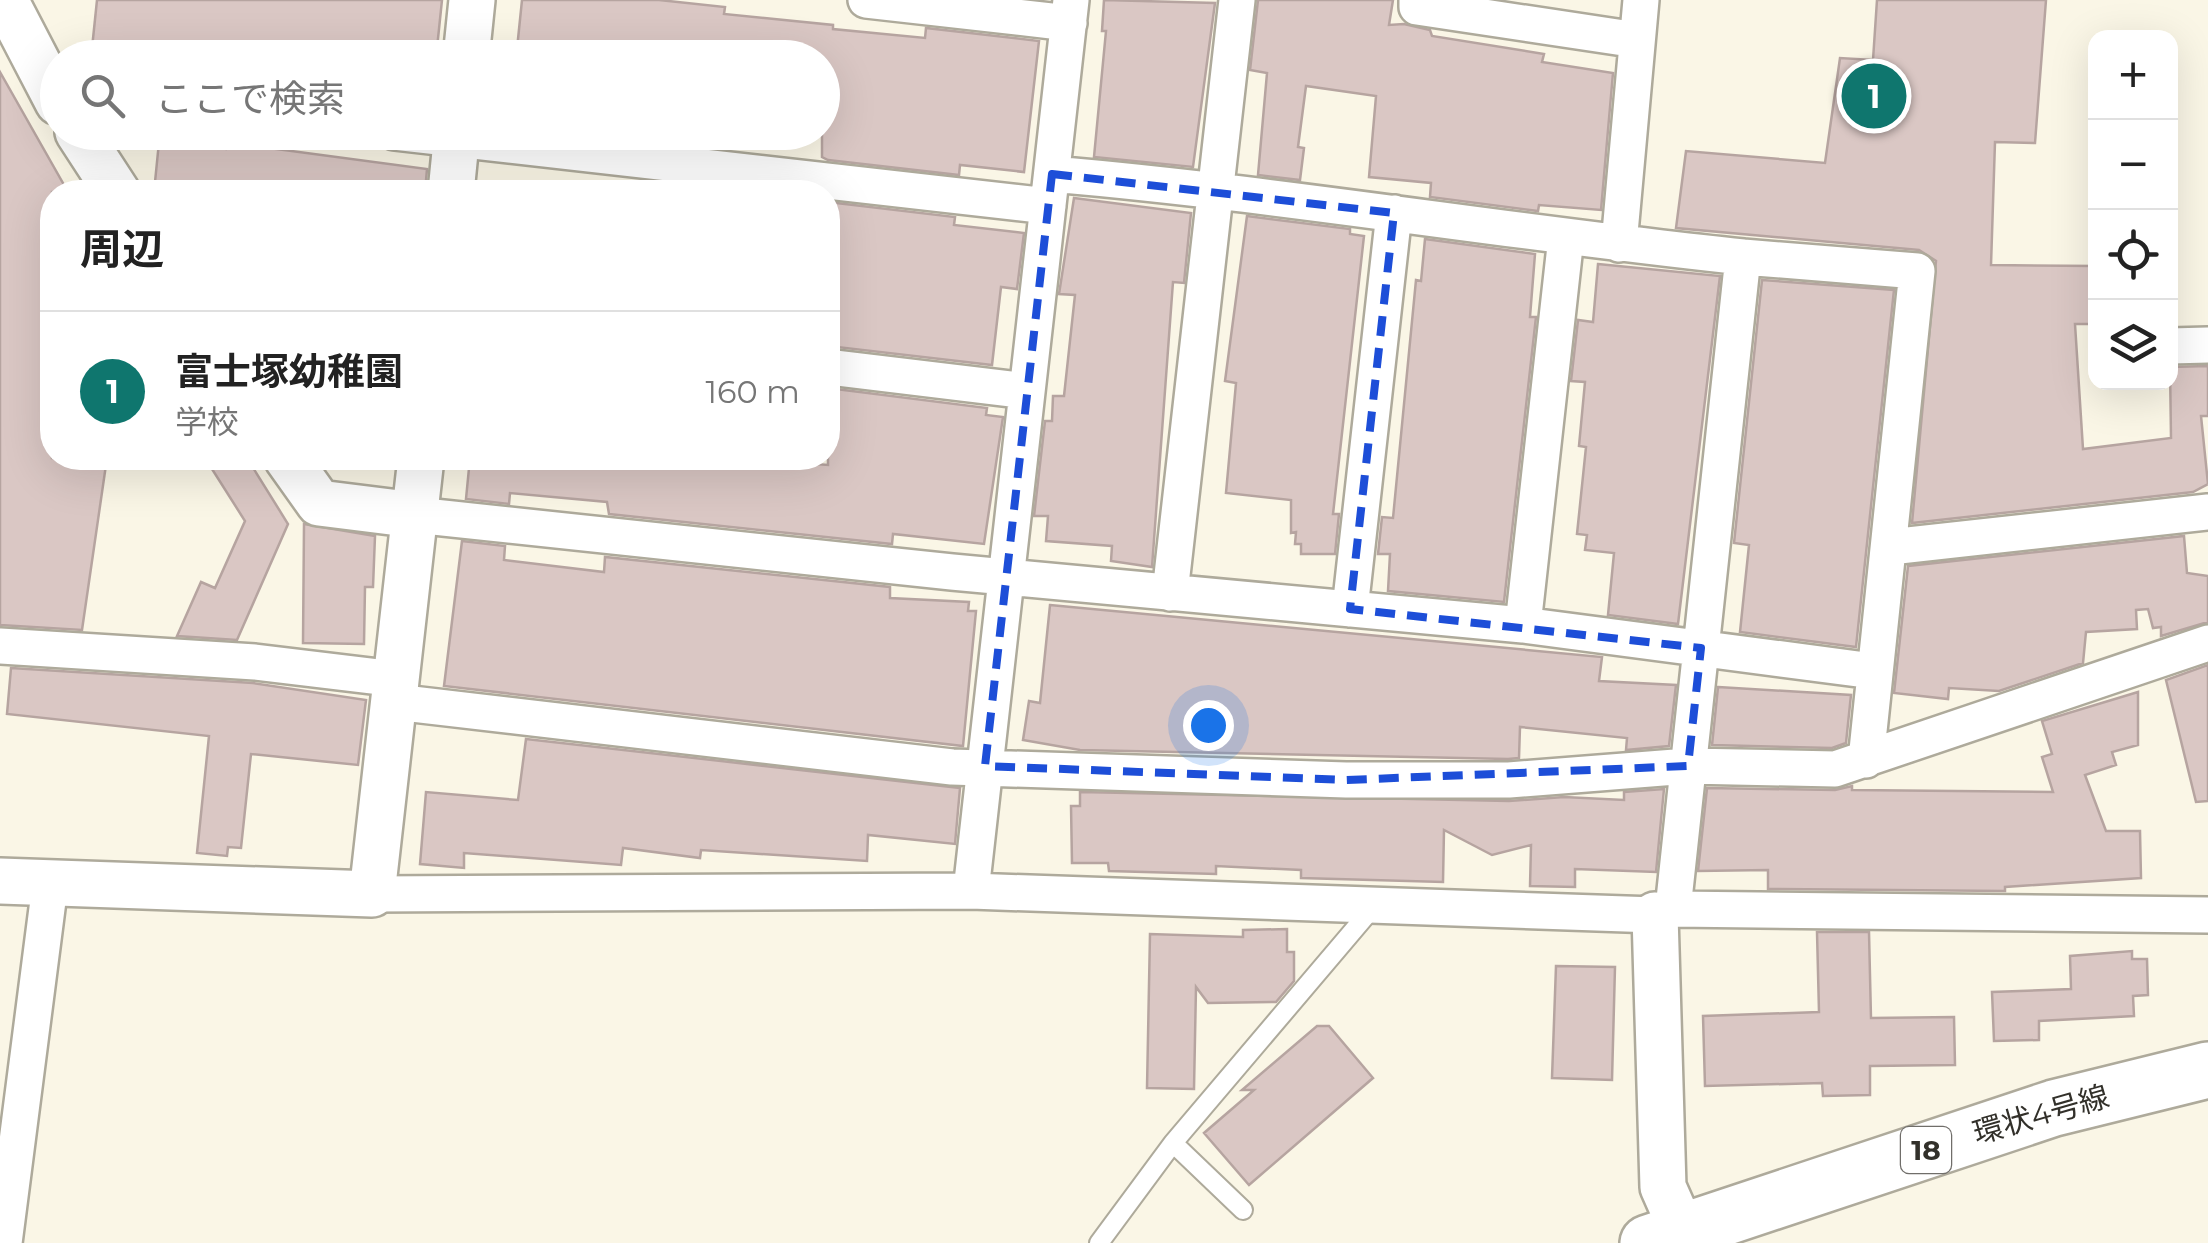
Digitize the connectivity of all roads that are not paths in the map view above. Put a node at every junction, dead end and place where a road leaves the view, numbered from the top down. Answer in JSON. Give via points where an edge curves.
{"nodes":[{"id":1,"x":5,"y":0,"type":"edge"},
{"id":2,"x":472,"y":0,"type":"edge"},
{"id":3,"x":866,"y":0,"type":"edge"},
{"id":4,"x":1238,"y":0,"type":"edge"},
{"id":5,"x":1418,"y":0,"type":"edge"},
{"id":6,"x":1641,"y":0,"type":"edge"},
{"id":7,"x":1070,"y":11,"type":"edge"},
{"id":8,"x":468,"y":40,"type":"edge"},
{"id":9,"x":1638,"y":40,"type":"junction"},
{"id":10,"x":40,"y":67,"type":"edge"},
{"id":11,"x":90,"y":150,"type":"edge"},
{"id":12,"x":456,"y":150,"type":"edge"},
{"id":13,"x":611,"y":150,"type":"edge"},
{"id":14,"x":109,"y":180,"type":"edge"},
{"id":15,"x":452,"y":180,"type":"edge"},
{"id":16,"x":1216,"y":188,"type":"junction"},
{"id":17,"x":1050,"y":190,"type":"junction"},
{"id":18,"x":1394,"y":213,"type":"junction"},
{"id":19,"x":1566,"y":237,"type":"junction"},
{"id":20,"x":1620,"y":244,"type":"junction"},
{"id":21,"x":1743,"y":257,"type":"junction"},
{"id":22,"x":2208,"y":345,"type":"edge"},
{"id":23,"x":2178,"y":346,"type":"edge"},
{"id":24,"x":840,"y":369,"type":"edge"},
{"id":25,"x":1027,"y":390,"type":"junction"},
{"id":26,"x":295,"y":470,"type":"edge"},
{"id":27,"x":420,"y":470,"type":"edge"},
{"id":28,"x":2208,"y":512,"type":"edge"},
{"id":29,"x":415,"y":515,"type":"junction"},
{"id":30,"x":1890,"y":546,"type":"junction"},
{"id":31,"x":1006,"y":575,"type":"junction"},
{"id":32,"x":1170,"y":594,"type":"junction"},
{"id":33,"x":1350,"y":608,"type":"junction"},
{"id":34,"x":1523,"y":625,"type":"junction"},
{"id":35,"x":2208,"y":642,"type":"edge"},
{"id":36,"x":0,"y":646,"type":"edge"},
{"id":37,"x":1701,"y":648,"type":"junction"},
{"id":38,"x":1873,"y":671,"type":"junction"},
{"id":39,"x":396,"y":691,"type":"junction"},
{"id":40,"x":1866,"y":760,"type":"junction"},
{"id":41,"x":985,"y":766,"type":"junction"},
{"id":42,"x":1688,"y":766,"type":"junction"},
{"id":43,"x":0,"y":881,"type":"edge"},
{"id":44,"x":50,"y":886,"type":"junction"},
{"id":45,"x":971,"y":891,"type":"junction"},
{"id":46,"x":372,"y":894,"type":"junction"},
{"id":47,"x":1376,"y":905,"type":"junction"},
{"id":48,"x":1664,"y":912,"type":"junction"},
{"id":49,"x":2208,"y":915,"type":"edge"},
{"id":50,"x":2208,"y":1070,"type":"edge"},
{"id":51,"x":1173,"y":1142,"type":"junction"},
{"id":52,"x":1243,"y":1210,"type":"dead end"},
{"id":53,"x":1665,"y":1237,"type":"edge"},
{"id":54,"x":4,"y":1243,"type":"edge"},
{"id":55,"x":1099,"y":1243,"type":"edge"}],
"edges":[{"from":1,"to":10,"type":"street"},
{"from":2,"to":8,"type":"street"},
{"from":3,"to":7,"type":"street"},
{"from":4,"to":16,"type":"street"},
{"from":5,"to":9,"type":"street","via":[[1417,7]]},
{"from":6,"to":9,"type":"street"},
{"from":7,"to":17,"type":"street"},
{"from":9,"to":20,"type":"street"},
{"from":11,"to":14,"type":"street"},
{"from":12,"to":15,"type":"street"},
{"from":13,"to":17,"type":"street"},
{"from":16,"to":17,"type":"street"},
{"from":16,"to":18,"type":"street"},
{"from":16,"to":32,"type":"street"},
{"from":17,"to":25,"type":"street"},
{"from":18,"to":19,"type":"street"},
{"from":18,"to":33,"type":"street"},
{"from":19,"to":20,"type":"street"},
{"from":19,"to":34,"type":"street"},
{"from":20,"to":21,"type":"street"},
{"from":21,"to":30,"type":"street","via":[[1917,271]]},
{"from":21,"to":37,"type":"street"},
{"from":22,"to":23,"type":"street"},
{"from":24,"to":25,"type":"street"},
{"from":25,"to":31,"type":"street"},
{"from":26,"to":29,"type":"street","via":[[318,504]]},
{"from":27,"to":29,"type":"street"},
{"from":28,"to":30,"type":"street"},
{"from":29,"to":31,"type":"street"},
{"from":29,"to":39,"type":"street"},
{"from":30,"to":38,"type":"street"},
{"from":31,"to":32,"type":"street"},
{"from":31,"to":41,"type":"street"},
{"from":32,"to":33,"type":"street"},
{"from":33,"to":34,"type":"street"},
{"from":34,"to":37,"type":"street"},
{"from":35,"to":40,"type":"street"},
{"from":36,"to":39,"type":"street","via":[[255,662]]},
{"from":37,"to":38,"type":"street"},
{"from":37,"to":42,"type":"street"},
{"from":38,"to":40,"type":"street"},
{"from":39,"to":41,"type":"street"},
{"from":39,"to":46,"type":"street"},
{"from":40,"to":42,"type":"street","via":[[1835,769]]},
{"from":41,"to":42,"type":"street","via":[[1346,780],[1509,780]]},
{"from":41,"to":45,"type":"street"},
{"from":42,"to":48,"type":"street"},
{"from":43,"to":44,"type":"street"},
{"from":44,"to":46,"type":"street"},
{"from":44,"to":54,"type":"street"},
{"from":45,"to":46,"type":"street"},
{"from":45,"to":47,"type":"street"},
{"from":47,"to":48,"type":"street"},
{"from":47,"to":51,"type":"lane"},
{"from":48,"to":49,"type":"street"},
{"from":48,"to":53,"type":"street"},
{"from":50,"to":53,"type":"main road","name":"環状4号線","number":"18","via":[[2054,1108]]},
{"from":51,"to":52,"type":"lane"},
{"from":51,"to":55,"type":"lane"}]}
